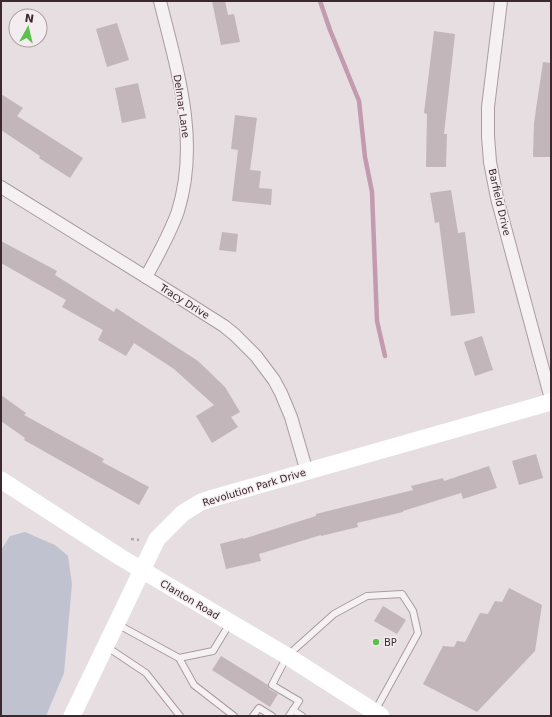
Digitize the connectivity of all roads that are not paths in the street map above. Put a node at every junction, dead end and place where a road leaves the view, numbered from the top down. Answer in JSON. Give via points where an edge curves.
{"nodes":[{"id":1,"x":160,"y":1,"type":"edge"},
{"id":2,"x":501,"y":1,"type":"edge"},
{"id":3,"x":1,"y":187,"type":"edge"},
{"id":4,"x":146,"y":277,"type":"junction"},
{"id":5,"x":551,"y":399,"type":"edge"},
{"id":6,"x":551,"y":402,"type":"edge"},
{"id":7,"x":307,"y":472,"type":"junction"},
{"id":8,"x":1,"y":480,"type":"edge"},
{"id":9,"x":142,"y":570,"type":"junction"},
{"id":10,"x":116,"y":623,"type":"junction"},
{"id":11,"x":230,"y":623,"type":"junction"},
{"id":12,"x":105,"y":646,"type":"junction"},
{"id":13,"x":287,"y":656,"type":"junction"},
{"id":14,"x":179,"y":658,"type":"junction"},
{"id":15,"x":293,"y":710,"type":"junction"},
{"id":16,"x":377,"y":714,"type":"edge"},
{"id":17,"x":72,"y":716,"type":"edge"},
{"id":18,"x":180,"y":716,"type":"edge"},
{"id":19,"x":234,"y":716,"type":"edge"},
{"id":20,"x":253,"y":716,"type":"edge"},
{"id":21,"x":272,"y":716,"type":"edge"},
{"id":22,"x":289,"y":716,"type":"edge"},
{"id":23,"x":302,"y":716,"type":"edge"}],
"edges":[{"from":1,"to":4,"type":"street","name":"Delmar Lane","via":[[180,84],[188,149],[178,211]]},
{"from":2,"to":5,"type":"street","name":"Barfield Drive","via":[[488,107],[490,162],[497,198]]},
{"from":3,"to":4,"type":"street","name":"Tracy Drive"},
{"from":4,"to":7,"type":"street","name":"Tracy Drive","via":[[224,326],[256,356],[281,393]]},
{"from":6,"to":7,"type":"street","name":"Revolution Park Drive"},
{"from":7,"to":9,"type":"street","name":"Revolution Park Drive","via":[[201,502],[183,513],[157,539]]},
{"from":8,"to":9,"type":"street","name":"Clanton Road"},
{"from":9,"to":10,"type":"street","name":"Revolution Park Drive"},
{"from":9,"to":11,"type":"street","name":"Clanton Road"},
{"from":10,"to":12,"type":"street","name":"Revolution Park Drive"},
{"from":10,"to":14,"type":"lane"},
{"from":11,"to":13,"type":"street","name":"Clanton Road"},
{"from":11,"to":14,"type":"lane","via":[[213,651]]},
{"from":12,"to":17,"type":"street","name":"Revolution Park Drive"},
{"from":12,"to":18,"type":"lane","via":[[146,673]]},
{"from":13,"to":15,"type":"lane","via":[[272,685],[299,701]]},
{"from":13,"to":16,"type":"street","name":"Clanton Road"},
{"from":13,"to":16,"type":"lane","via":[[334,614],[367,596],[402,594],[413,611],[418,633]]},
{"from":14,"to":19,"type":"lane","via":[[194,685]]},
{"from":15,"to":22,"type":"lane"},
{"from":15,"to":23,"type":"lane"},
{"from":20,"to":21,"type":"lane","via":[[259,708]]}]}
